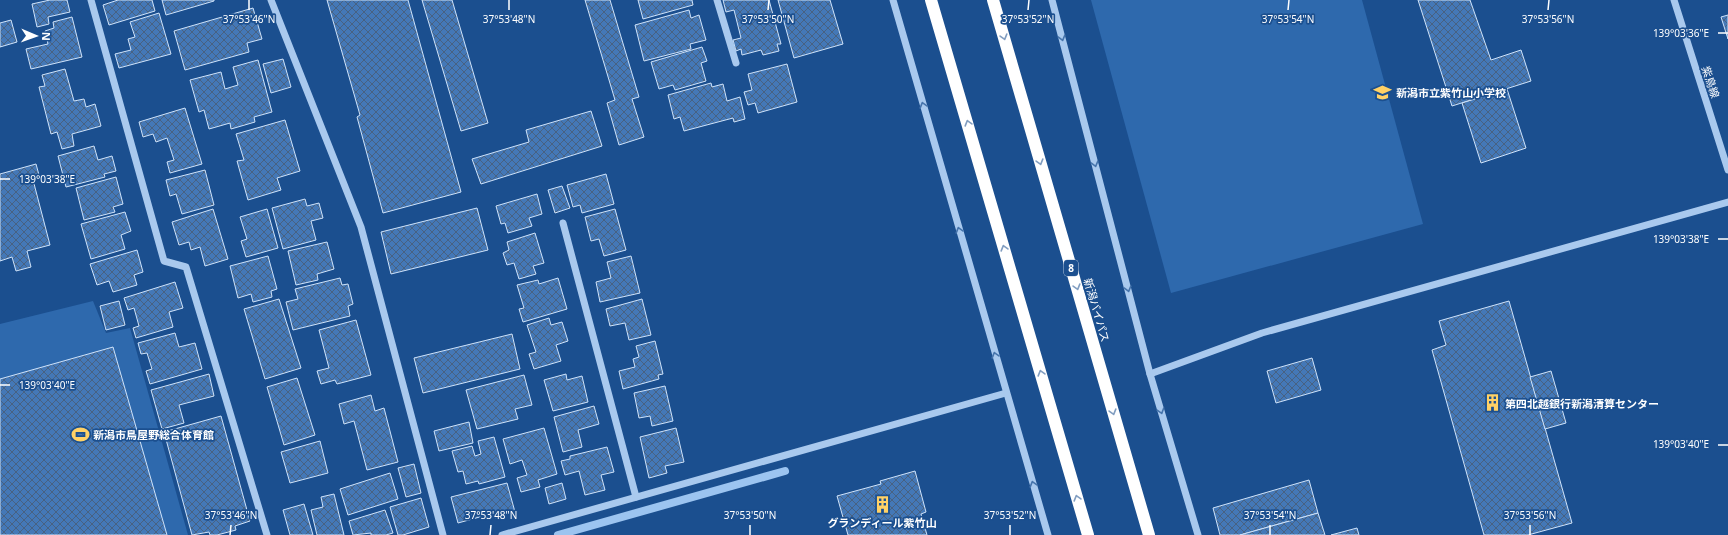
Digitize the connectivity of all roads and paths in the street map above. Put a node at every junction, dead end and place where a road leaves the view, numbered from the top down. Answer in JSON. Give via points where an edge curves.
{"nodes":[{"id":1,"x":91,"y":0,"type":"edge"},
{"id":2,"x":271,"y":0,"type":"edge"},
{"id":3,"x":717,"y":0,"type":"edge"},
{"id":4,"x":892,"y":0,"type":"edge"},
{"id":5,"x":932,"y":0,"type":"edge"},
{"id":6,"x":993,"y":0,"type":"edge"},
{"id":7,"x":1052,"y":0,"type":"edge"},
{"id":8,"x":1674,"y":0,"type":"edge"},
{"id":9,"x":736,"y":63,"type":"dead end"},
{"id":10,"x":1728,"y":170,"type":"edge"},
{"id":11,"x":1728,"y":202,"type":"edge"},
{"id":12,"x":564,"y":223,"type":"dead end"},
{"id":13,"x":1150,"y":374,"type":"junction"},
{"id":14,"x":1006,"y":393,"type":"junction"},
{"id":15,"x":636,"y":497,"type":"junction"},
{"id":16,"x":267,"y":535,"type":"edge"},
{"id":17,"x":443,"y":535,"type":"edge"},
{"id":18,"x":502,"y":535,"type":"edge"},
{"id":19,"x":1048,"y":535,"type":"edge"},
{"id":20,"x":1088,"y":535,"type":"edge"},
{"id":21,"x":1149,"y":535,"type":"edge"},
{"id":22,"x":1198,"y":535,"type":"edge"}],
"edges":[{"from":1,"to":16,"type":"street","via":[[164,261],[186,267]]},
{"from":2,"to":17,"type":"street","via":[[361,227]]},
{"from":3,"to":9,"type":"street"},
{"from":14,"to":4,"type":"street","one_way":true},
{"from":20,"to":5,"type":"highway","one_way":true},
{"from":6,"to":21,"type":"highway","name":"新潟バイパス","number":"8","one_way":true},
{"from":7,"to":13,"type":"street","one_way":true},
{"from":8,"to":10,"type":"street","name":"紫鳥線"},
{"from":11,"to":13,"type":"street","via":[[1262,333]]},
{"from":12,"to":15,"type":"street"},
{"from":13,"to":22,"type":"street","one_way":true},
{"from":14,"to":15,"type":"street"},
{"from":19,"to":14,"type":"street","one_way":true},
{"from":15,"to":18,"type":"street"}]}
